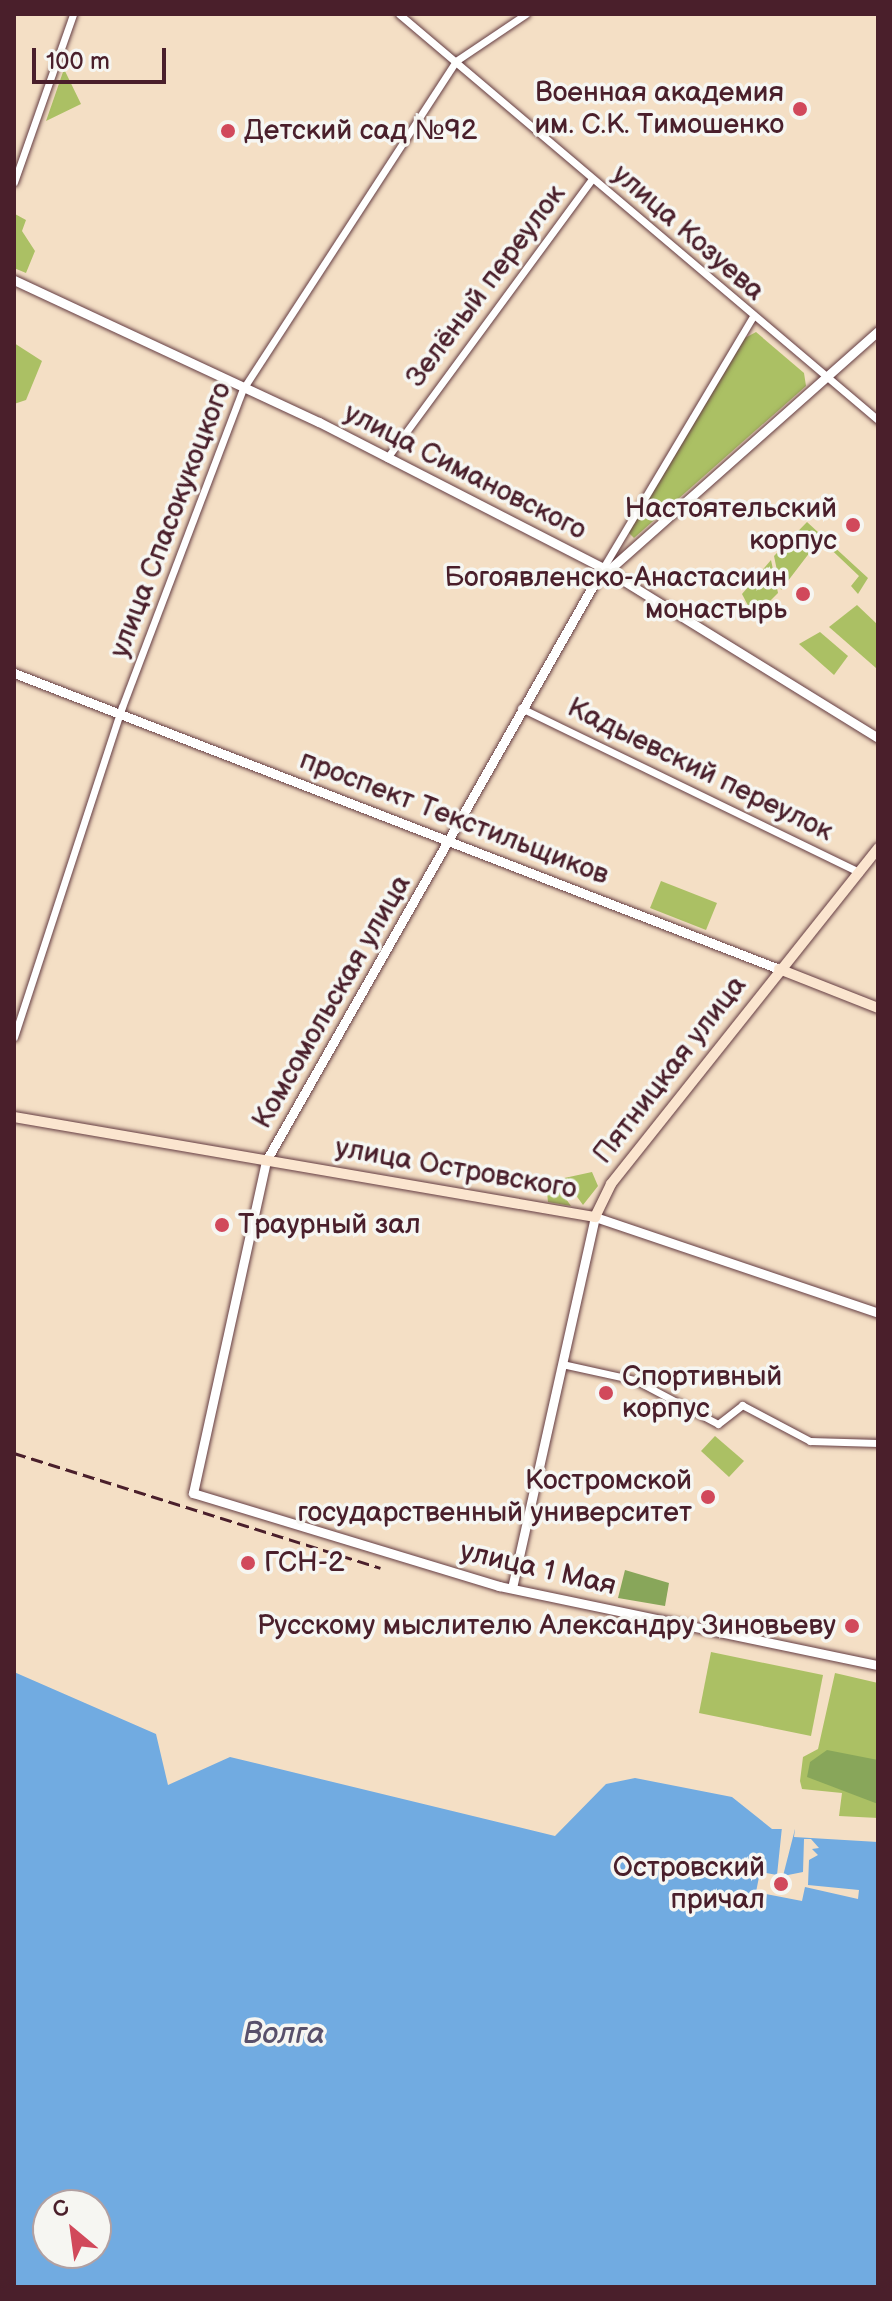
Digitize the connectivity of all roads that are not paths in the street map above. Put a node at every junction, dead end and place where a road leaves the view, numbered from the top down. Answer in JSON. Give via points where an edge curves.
{"nodes":[{"id":1,"x":73,"y":14,"type":"edge"},
{"id":2,"x":399,"y":14,"type":"edge"},
{"id":3,"x":526,"y":14,"type":"edge"},
{"id":4,"x":456,"y":61,"type":"junction"},
{"id":5,"x":592,"y":179,"type":"junction"},
{"id":6,"x":14,"y":182,"type":"edge"},
{"id":7,"x":14,"y":280,"type":"edge"},
{"id":8,"x":752,"y":318,"type":"junction"},
{"id":9,"x":878,"y":331,"type":"edge"},
{"id":10,"x":824,"y":378,"type":"junction"},
{"id":11,"x":243,"y":389,"type":"junction"},
{"id":12,"x":878,"y":420,"type":"edge"},
{"id":13,"x":387,"y":458,"type":"junction"},
{"id":14,"x":603,"y":568,"type":"junction"},
{"id":15,"x":14,"y":673,"type":"edge"},
{"id":16,"x":521,"y":708,"type":"junction"},
{"id":17,"x":119,"y":716,"type":"junction"},
{"id":18,"x":878,"y":738,"type":"edge"},
{"id":19,"x":447,"y":844,"type":"junction"},
{"id":20,"x":878,"y":848,"type":"edge"},
{"id":21,"x":859,"y":872,"type":"junction"},
{"id":22,"x":779,"y":969,"type":"junction"},
{"id":23,"x":878,"y":1008,"type":"edge"},
{"id":24,"x":14,"y":1037,"type":"edge"},
{"id":25,"x":14,"y":1117,"type":"edge"},
{"id":26,"x":266,"y":1161,"type":"junction"},
{"id":27,"x":595,"y":1217,"type":"junction"},
{"id":28,"x":878,"y":1313,"type":"edge"},
{"id":29,"x":562,"y":1364,"type":"junction"},
{"id":30,"x":878,"y":1443,"type":"edge"},
{"id":31,"x":193,"y":1493,"type":"joint"},
{"id":32,"x":512,"y":1588,"type":"junction"},
{"id":33,"x":878,"y":1665,"type":"edge"}],
"edges":[{"from":1,"to":6,"type":"street"},
{"from":2,"to":4,"type":"street","name":"улица Козуева"},
{"from":3,"to":4,"type":"street"},
{"from":4,"to":5,"type":"street","name":"улица Козуева"},
{"from":4,"to":11,"type":"street","name":"улица Спасокукоцкого"},
{"from":5,"to":8,"type":"street","name":"улица Козуева"},
{"from":5,"to":13,"type":"street","name":"Зелёный переулок"},
{"from":7,"to":11,"type":"street","name":"улица Симановского"},
{"from":8,"to":10,"type":"street","name":"улица Козуева"},
{"from":8,"to":14,"type":"street","name":"Комсомольская улица"},
{"from":9,"to":10,"type":"street","name":"Комсомольская улица"},
{"from":10,"to":12,"type":"street","name":"улица Козуева"},
{"from":10,"to":14,"type":"street","name":"Комсомольская улица"},
{"from":11,"to":13,"type":"street","name":"улица Симановского"},
{"from":11,"to":17,"type":"street","name":"улица Спасокукоцкого"},
{"from":13,"to":14,"type":"street","name":"улица Симановского"},
{"from":14,"to":16,"type":"street","name":"Комсомольская улица"},
{"from":14,"to":18,"type":"street","name":"улица Симановского"},
{"from":15,"to":17,"type":"street","name":"проспект Текстильщиков"},
{"from":16,"to":19,"type":"street","name":"Комсомольская улица"},
{"from":16,"to":21,"type":"street","name":"Кадыевский переулок"},
{"from":17,"to":19,"type":"street","name":"проспект Текстильщиков"},
{"from":17,"to":24,"type":"street","name":"улица Спасокукоцкого"},
{"from":19,"to":22,"type":"street","name":"проспект Текстильщиков"},
{"from":19,"to":26,"type":"street","name":"Комсомольская улица"},
{"from":20,"to":21,"type":"main road","name":"Пятницкая улица"},
{"from":21,"to":22,"type":"main road","name":"Пятницкая улица"},
{"from":22,"to":23,"type":"main road","name":"проспект Текстильщиков"},
{"from":22,"to":27,"type":"main road","name":"Пятницкая улица","via":[[611,1184]]},
{"from":25,"to":26,"type":"main road","name":"улица Островского"},
{"from":26,"to":27,"type":"main road","name":"улица Островского"},
{"from":26,"to":31,"type":"street","name":"Комсомольская улица"},
{"from":27,"to":28,"type":"street","name":"улица Островского"},
{"from":27,"to":29,"type":"street","name":"Пятницкая улица"},
{"from":29,"to":30,"type":"street","via":[[635,1380],[718,1424],[742,1405],[810,1441]]},
{"from":29,"to":32,"type":"street","name":"Пятницкая улица"},
{"from":31,"to":32,"type":"street","name":"улица 1 Мая"},
{"from":32,"to":33,"type":"street","name":"улица 1 Мая"}]}
